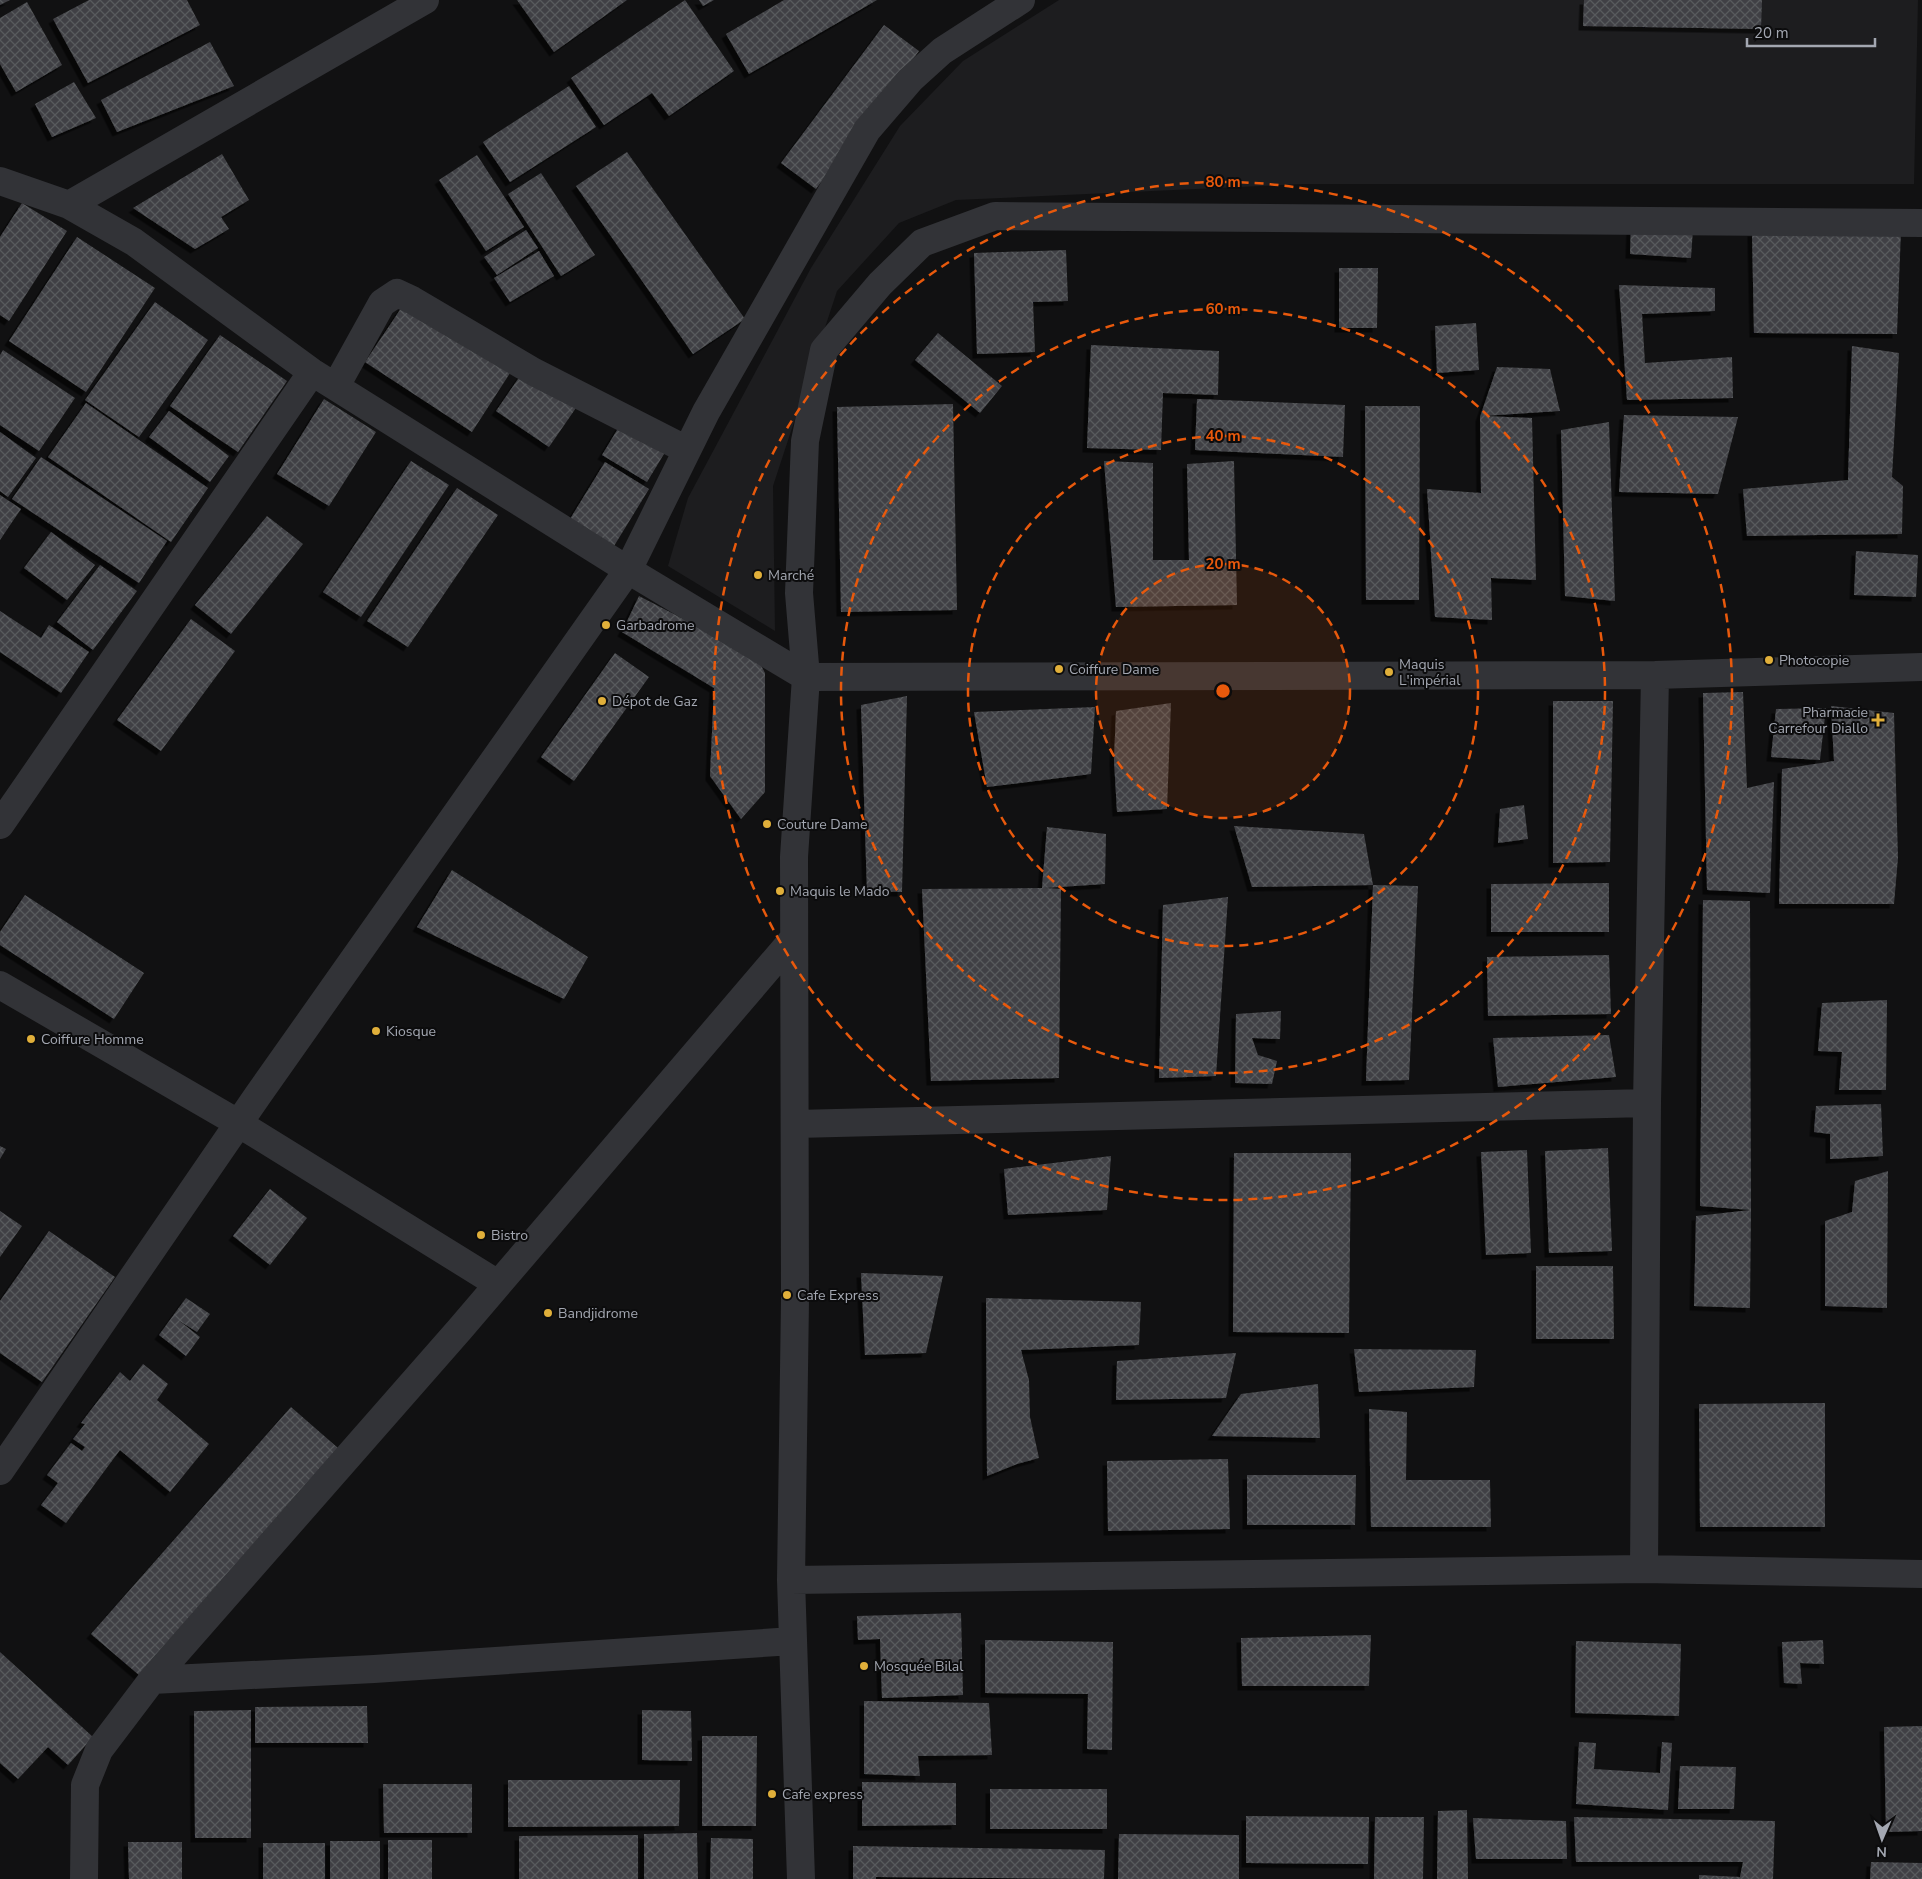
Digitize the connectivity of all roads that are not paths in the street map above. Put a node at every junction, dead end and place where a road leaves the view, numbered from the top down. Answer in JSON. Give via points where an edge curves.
{"nodes":[{"id":1,"x":425,"y":0,"type":"edge"},
{"id":2,"x":1021,"y":0,"type":"edge"},
{"id":3,"x":0,"y":181,"type":"edge"},
{"id":4,"x":69,"y":205,"type":"junction"},
{"id":5,"x":1922,"y":223,"type":"edge"},
{"id":6,"x":312,"y":372,"type":"junction"},
{"id":7,"x":336,"y":386,"type":"junction"},
{"id":8,"x":687,"y":450,"type":"junction"},
{"id":9,"x":628,"y":570,"type":"junction"},
{"id":10,"x":1922,"y":666,"type":"edge"},
{"id":11,"x":1655,"y":675,"type":"junction"},
{"id":12,"x":806,"y":677,"type":"junction"},
{"id":13,"x":0,"y":824,"type":"edge"},
{"id":14,"x":794,"y":938,"type":"junction"},
{"id":15,"x":0,"y":985,"type":"edge"},
{"id":16,"x":1647,"y":1103,"type":"junction"},
{"id":17,"x":238,"y":1123,"type":"junction"},
{"id":18,"x":796,"y":1124,"type":"junction"},
{"id":19,"x":498,"y":1284,"type":"junction"},
{"id":20,"x":0,"y":1471,"type":"edge"},
{"id":21,"x":1644,"y":1569,"type":"junction"},
{"id":22,"x":1922,"y":1574,"type":"edge"},
{"id":23,"x":791,"y":1580,"type":"junction"},
{"id":24,"x":793,"y":1641,"type":"junction"},
{"id":25,"x":152,"y":1680,"type":"junction"},
{"id":26,"x":84,"y":1879,"type":"edge"},
{"id":27,"x":801,"y":1879,"type":"edge"}],
"edges":[{"from":1,"to":4,"type":"street"},
{"from":2,"to":8,"type":"street","via":[[942,51],[910,80],[867,130]]},
{"from":3,"to":4,"type":"street"},
{"from":4,"to":6,"type":"street","via":[[134,242]]},
{"from":5,"to":12,"type":"street","via":[[995,216],[922,243],[880,284],[824,350],[805,441],[799,594]]},
{"from":6,"to":7,"type":"street"},
{"from":6,"to":13,"type":"street"},
{"from":7,"to":8,"type":"street","via":[[382,303],[397,293],[534,372]]},
{"from":7,"to":9,"type":"street"},
{"from":8,"to":9,"type":"street"},
{"from":9,"to":12,"type":"street"},
{"from":9,"to":17,"type":"street"},
{"from":10,"to":11,"type":"street"},
{"from":11,"to":12,"type":"street"},
{"from":11,"to":16,"type":"street"},
{"from":12,"to":14,"type":"street","via":[[794,857]]},
{"from":14,"to":18,"type":"street"},
{"from":14,"to":19,"type":"street"},
{"from":15,"to":17,"type":"street"},
{"from":16,"to":18,"type":"street"},
{"from":16,"to":21,"type":"street"},
{"from":17,"to":19,"type":"street"},
{"from":17,"to":20,"type":"street"},
{"from":18,"to":23,"type":"street"},
{"from":19,"to":25,"type":"street"},
{"from":21,"to":22,"type":"street"},
{"from":21,"to":23,"type":"street"},
{"from":23,"to":24,"type":"street"},
{"from":24,"to":25,"type":"street"},
{"from":24,"to":27,"type":"street"},
{"from":25,"to":26,"type":"street","via":[[99,1750],[85,1785]]}]}
